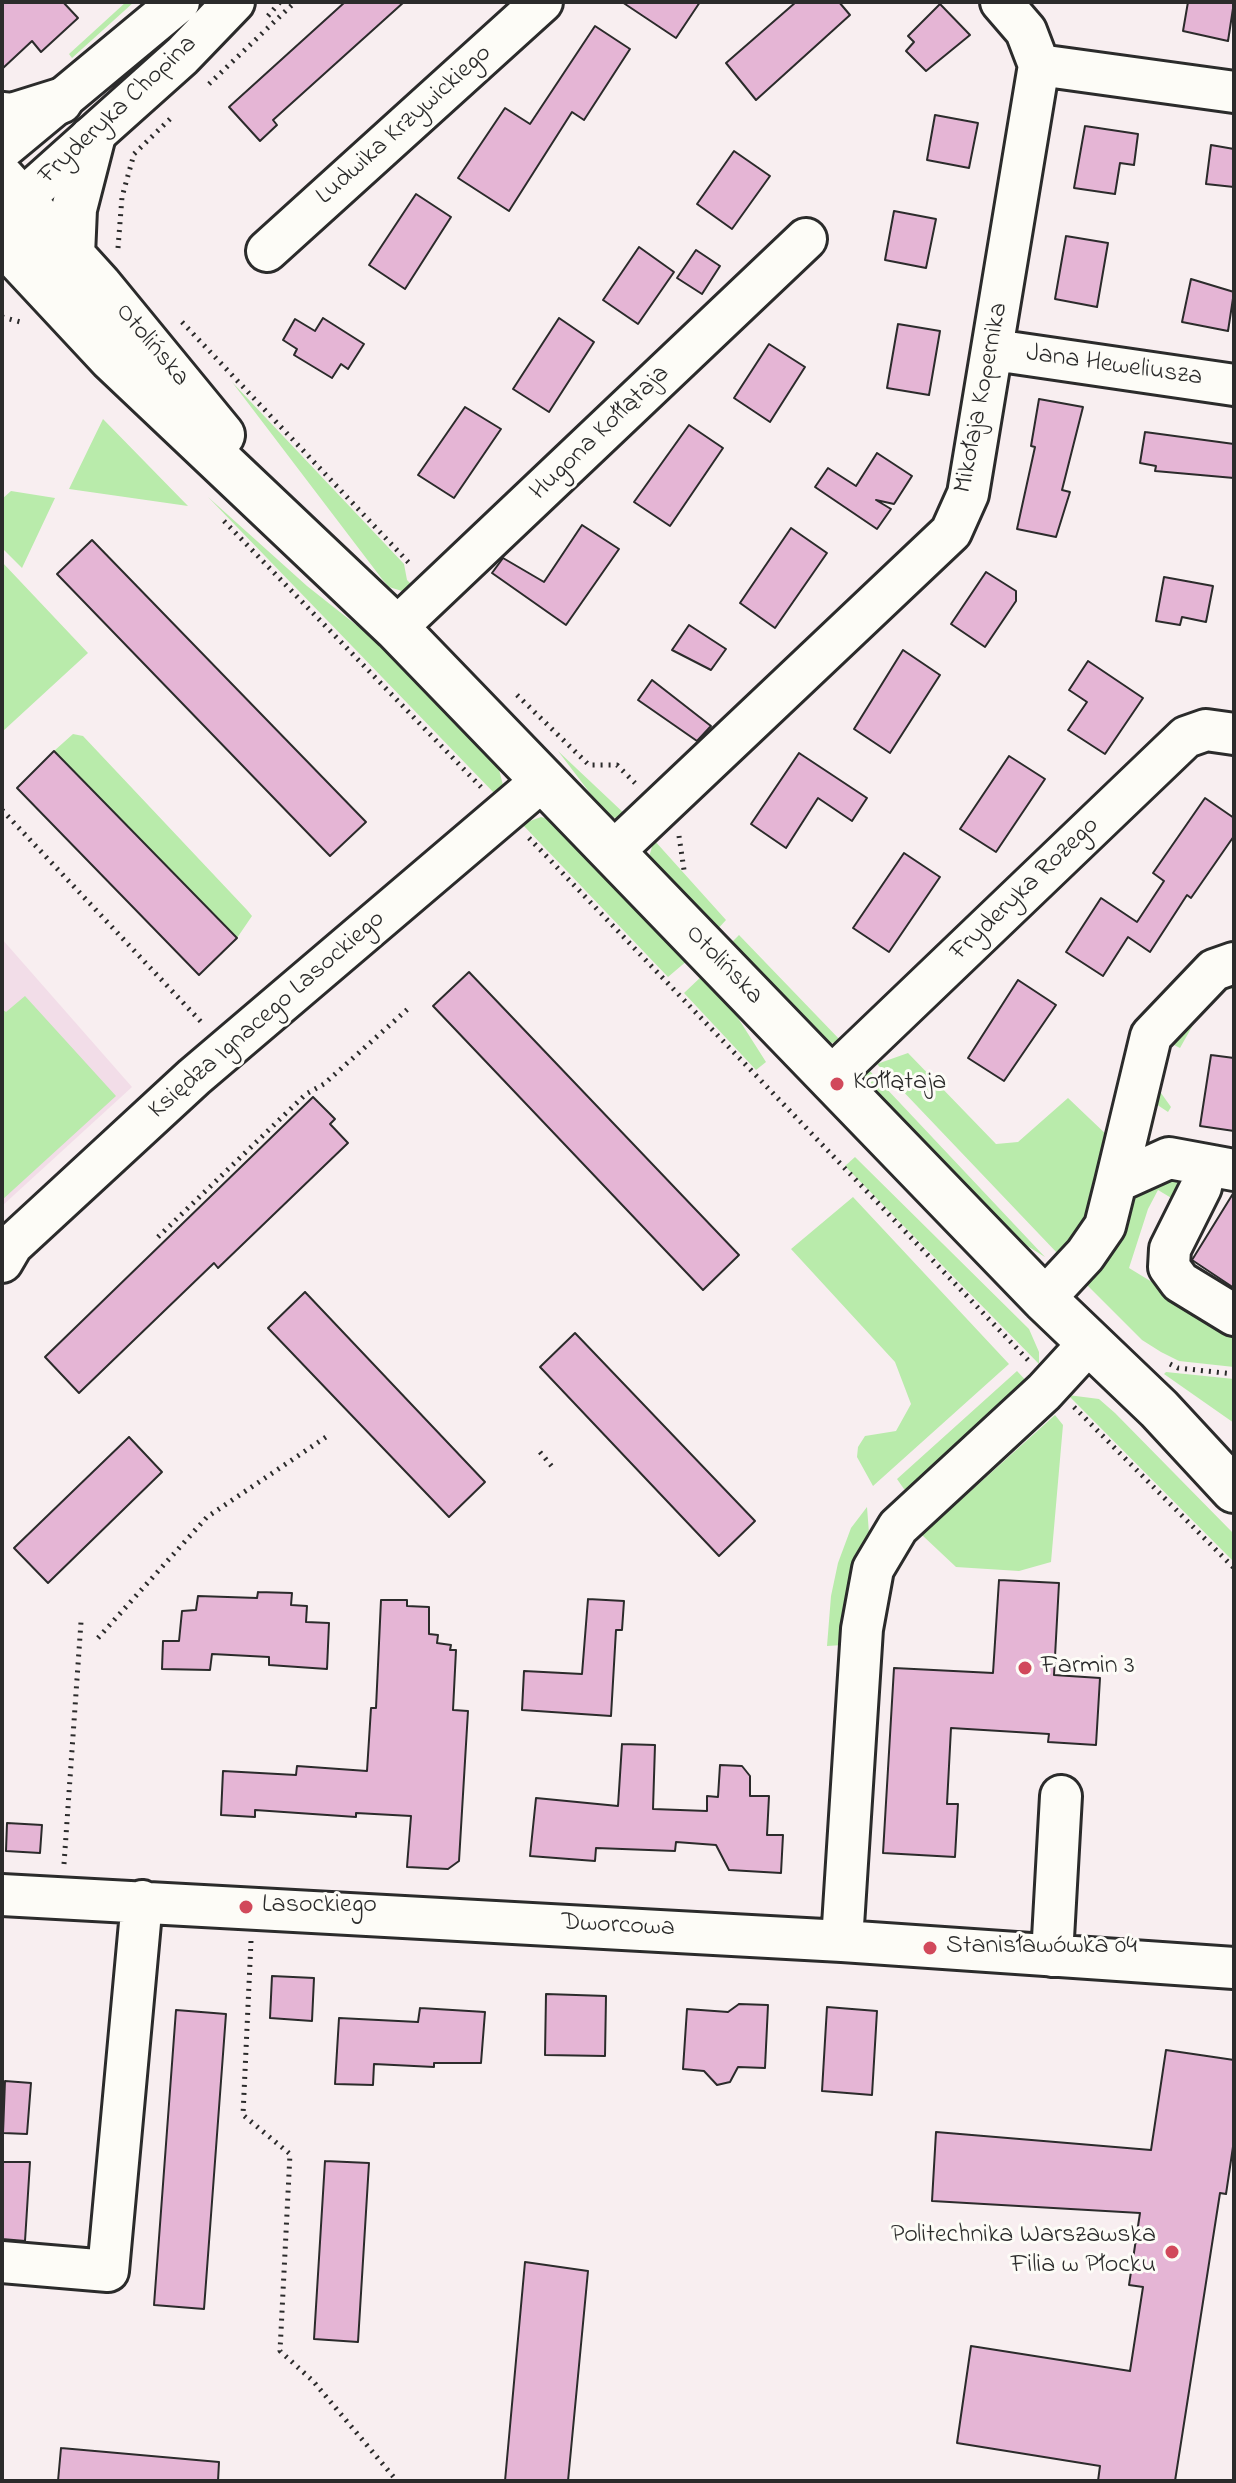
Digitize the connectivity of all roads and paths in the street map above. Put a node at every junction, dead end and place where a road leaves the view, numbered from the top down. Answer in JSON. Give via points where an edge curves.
{"nodes":[{"id":1,"x":179,"y":2,"type":"edge"},
{"id":2,"x":234,"y":2,"type":"edge"},
{"id":3,"x":542,"y":2,"type":"edge"},
{"id":4,"x":1001,"y":2,"type":"edge"},
{"id":5,"x":1039,"y":65,"type":"junction"},
{"id":6,"x":1234,"y":92,"type":"edge"},
{"id":7,"x":60,"y":101,"type":"junction"},
{"id":8,"x":2,"y":115,"type":"edge"},
{"id":9,"x":92,"y":139,"type":"junction"},
{"id":10,"x":2,"y":149,"type":"edge"},
{"id":11,"x":9,"y":199,"type":"edge"},
{"id":12,"x":806,"y":239,"type":"dead end"},
{"id":13,"x":2,"y":241,"type":"edge"},
{"id":14,"x":267,"y":251,"type":"dead end"},
{"id":15,"x":39,"y":272,"type":"edge"},
{"id":16,"x":994,"y":350,"type":"junction"},
{"id":17,"x":1234,"y":385,"type":"edge"},
{"id":18,"x":396,"y":628,"type":"junction"},
{"id":19,"x":1234,"y":734,"type":"edge"},
{"id":20,"x":544,"y":779,"type":"junction"},
{"id":21,"x":2,"y":810,"type":"edge"},
{"id":22,"x":613,"y":852,"type":"junction"},
{"id":23,"x":1234,"y":963,"type":"edge"},
{"id":24,"x":410,"y":1007,"type":"dead end"},
{"id":25,"x":227,"y":1049,"type":"junction"},
{"id":26,"x":831,"y":1077,"type":"junction"},
{"id":27,"x":1220,"y":1167,"type":"edge"},
{"id":28,"x":1116,"y":1182,"type":"junction"},
{"id":29,"x":158,"y":1237,"type":"dead end"},
{"id":30,"x":2,"y":1262,"type":"edge"},
{"id":31,"x":1044,"y":1299,"type":"junction"},
{"id":32,"x":1234,"y":1315,"type":"edge"},
{"id":33,"x":1089,"y":1343,"type":"junction"},
{"id":34,"x":1051,"y":1384,"type":"junction"},
{"id":35,"x":1159,"y":1409,"type":"junction"},
{"id":36,"x":326,"y":1437,"type":"dead end"},
{"id":37,"x":540,"y":1452,"type":"dead end"},
{"id":38,"x":1234,"y":1455,"type":"edge"},
{"id":39,"x":554,"y":1469,"type":"dead end"},
{"id":40,"x":1234,"y":1490,"type":"edge"},
{"id":41,"x":1234,"y":1568,"type":"edge"},
{"id":42,"x":81,"y":1622,"type":"dead end"},
{"id":43,"x":98,"y":1638,"type":"dead end"},
{"id":44,"x":1061,"y":1796,"type":"dead end"},
{"id":45,"x":64,"y":1865,"type":"dead end"},
{"id":46,"x":2,"y":1895,"type":"edge"},
{"id":47,"x":142,"y":1901,"type":"junction"},
{"id":48,"x":251,"y":1940,"type":"dead end"},
{"id":49,"x":842,"y":1941,"type":"junction"},
{"id":50,"x":1052,"y":1956,"type":"junction"},
{"id":51,"x":1234,"y":1968,"type":"edge"},
{"id":52,"x":2,"y":2262,"type":"edge"},
{"id":53,"x":397,"y":2481,"type":"edge"}],
"edges":[{"from":1,"to":7,"type":"street","name":"Fryderyka Chopina"},
{"from":2,"to":9,"type":"street","name":"Fryderyka Chopina"},
{"from":3,"to":14,"type":"street","name":"Ludwika Krzywickiego"},
{"from":4,"to":5,"type":"street","via":[[1026,31]]},
{"from":5,"to":6,"type":"street"},
{"from":5,"to":16,"type":"street","name":"Mikołaja Kopernika"},
{"from":7,"to":8,"type":"main road"},
{"from":7,"to":10,"type":"street","name":"Fryderyka Chopina"},
{"from":9,"to":11,"type":"street","name":"Fryderyka Chopina"},
{"from":9,"to":15,"type":"main road","via":[[74,209]]},
{"from":11,"to":15,"type":"main road","name":"Otolińska"},
{"from":12,"to":18,"type":"street","name":"Hugona Kołłątaja"},
{"from":13,"to":15,"type":"main road","name":"Otolińska"},
{"from":15,"to":18,"type":"main road","name":"Otolińska","via":[[187,389],[289,523]]},
{"from":16,"to":17,"type":"street","name":"Jana Heweliusza"},
{"from":16,"to":22,"type":"street","name":"Mikołaja Kopernika","via":[[968,494],[951,532]]},
{"from":18,"to":20,"type":"main road","name":"Otolińska"},
{"from":19,"to":26,"type":"street","name":"Fryderyka Rozego","via":[[1206,730],[1186,737]]},
{"from":20,"to":22,"type":"main road","name":"Otolińska"},
{"from":20,"to":25,"type":"street","name":"Księdza Ignacego Lasockiego"},
{"from":21,"to":25,"type":"path"},
{"from":22,"to":26,"type":"main road","name":"Otolińska"},
{"from":23,"to":28,"type":"street","via":[[1214,970],[1151,1036]]},
{"from":24,"to":29,"type":"path","via":[[306,1094]]},
{"from":25,"to":30,"type":"street","name":"Księdza Ignacego Lasockiego","via":[[12,1245]]},
{"from":26,"to":31,"type":"main road","name":"Otolińska"},
{"from":27,"to":28,"type":"street","via":[[1169,1158]]},
{"from":27,"to":32,"type":"street","via":[[1201,1187],[1170,1249],[1169,1267],[1180,1282]]},
{"from":28,"to":31,"type":"street","via":[[1105,1226]]},
{"from":31,"to":33,"type":"main road","name":"Otolińska"},
{"from":33,"to":34,"type":"street"},
{"from":33,"to":35,"type":"main road","name":"Otolińska"},
{"from":34,"to":41,"type":"path"},
{"from":34,"to":49,"type":"street","via":[[898,1527],[873,1569],[862,1629]]},
{"from":35,"to":38,"type":"main road","name":"Otolińska"},
{"from":35,"to":40,"type":"main road","name":"Otolińska"},
{"from":36,"to":43,"type":"path","via":[[207,1517]]},
{"from":37,"to":39,"type":"path"},
{"from":42,"to":45,"type":"path"},
{"from":44,"to":50,"type":"street"},
{"from":46,"to":47,"type":"street","name":"Dworcowa"},
{"from":47,"to":49,"type":"street","name":"Dworcowa"},
{"from":47,"to":52,"type":"street","via":[[108,2271]]},
{"from":48,"to":53,"type":"path","via":[[243,2115],[290,2154],[280,2351],[313,2381]]},
{"from":49,"to":50,"type":"street","name":"Dworcowa"},
{"from":50,"to":51,"type":"street","name":"Dworcowa"}]}
